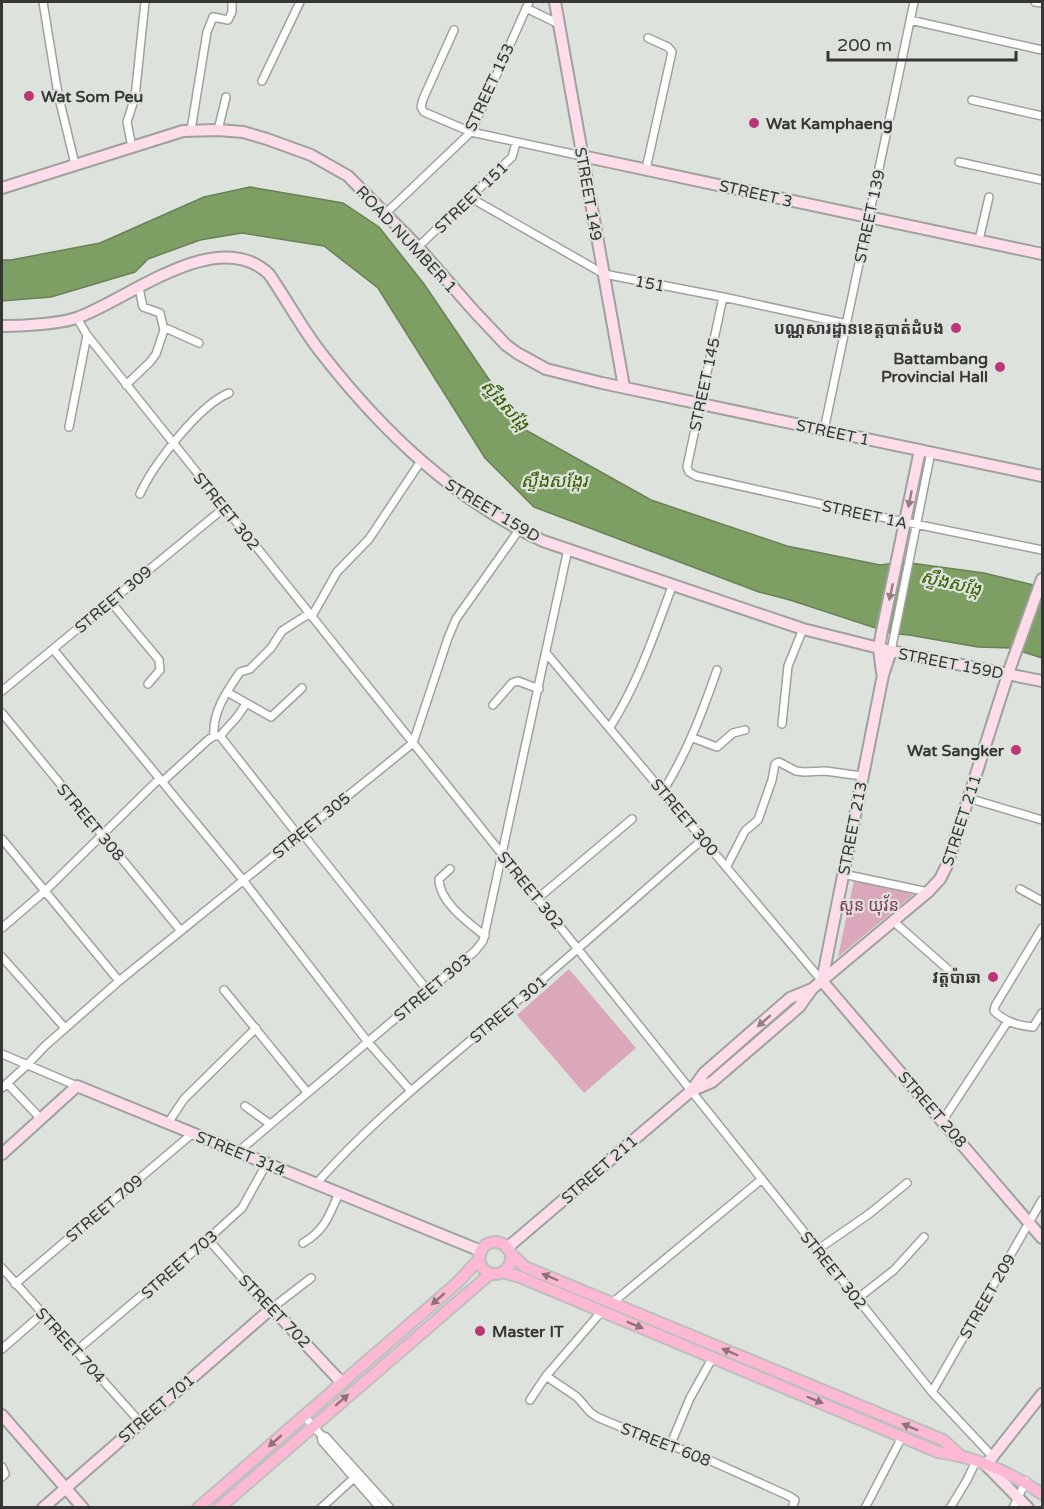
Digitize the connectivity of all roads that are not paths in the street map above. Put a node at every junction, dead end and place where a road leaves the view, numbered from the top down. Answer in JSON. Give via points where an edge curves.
{"nodes":[{"id":1,"x":43,"y":2,"type":"edge"},
{"id":2,"x":145,"y":2,"type":"edge"},
{"id":3,"x":232,"y":2,"type":"edge"},
{"id":4,"x":300,"y":2,"type":"edge"},
{"id":5,"x":555,"y":2,"type":"edge"},
{"id":6,"x":914,"y":2,"type":"edge"},
{"id":7,"x":1035,"y":2,"type":"edge"},
{"id":8,"x":1042,"y":3,"type":"edge"},
{"id":9,"x":527,"y":5,"type":"edge"},
{"id":10,"x":910,"y":20,"type":"junction"},
{"id":11,"x":559,"y":24,"type":"junction"},
{"id":12,"x":454,"y":30,"type":"dead end"},
{"id":13,"x":648,"y":38,"type":"dead end"},
{"id":14,"x":1042,"y":50,"type":"edge"},
{"id":15,"x":262,"y":81,"type":"dead end"},
{"id":16,"x":226,"y":97,"type":"dead end"},
{"id":17,"x":972,"y":100,"type":"dead end"},
{"id":18,"x":1042,"y":116,"type":"edge"},
{"id":19,"x":191,"y":129,"type":"junction"},
{"id":20,"x":218,"y":130,"type":"junction"},
{"id":21,"x":471,"y":132,"type":"junction"},
{"id":22,"x":516,"y":143,"type":"junction"},
{"id":23,"x":132,"y":147,"type":"junction"},
{"id":24,"x":582,"y":156,"type":"junction"},
{"id":25,"x":959,"y":162,"type":"dead end"},
{"id":26,"x":75,"y":164,"type":"junction"},
{"id":27,"x":646,"y":169,"type":"junction"},
{"id":28,"x":1042,"y":180,"type":"edge"},
{"id":29,"x":2,"y":188,"type":"edge"},
{"id":30,"x":989,"y":197,"type":"dead end"},
{"id":31,"x":471,"y":198,"type":"junction"},
{"id":32,"x":386,"y":213,"type":"junction"},
{"id":33,"x":868,"y":217,"type":"junction"},
{"id":34,"x":979,"y":240,"type":"junction"},
{"id":35,"x":418,"y":247,"type":"junction"},
{"id":36,"x":1042,"y":254,"type":"edge"},
{"id":37,"x":604,"y":274,"type":"junction"},
{"id":38,"x":139,"y":288,"type":"junction"},
{"id":39,"x":723,"y":297,"type":"junction"},
{"id":40,"x":77,"y":318,"type":"junction"},
{"id":41,"x":847,"y":324,"type":"junction"},
{"id":42,"x":2,"y":326,"type":"edge"},
{"id":43,"x":164,"y":330,"type":"junction"},
{"id":44,"x":87,"y":335,"type":"junction"},
{"id":45,"x":199,"y":343,"type":"dead end"},
{"id":46,"x":126,"y":385,"type":"junction"},
{"id":47,"x":624,"y":387,"type":"junction"},
{"id":48,"x":229,"y":393,"type":"dead end"},
{"id":49,"x":699,"y":403,"type":"junction"},
{"id":50,"x":69,"y":427,"type":"dead end"},
{"id":51,"x":824,"y":430,"type":"junction"},
{"id":52,"x":173,"y":444,"type":"junction"},
{"id":53,"x":925,"y":451,"type":"junction"},
{"id":54,"x":421,"y":461,"type":"junction"},
{"id":55,"x":689,"y":472,"type":"joint"},
{"id":56,"x":1042,"y":476,"type":"edge"},
{"id":57,"x":140,"y":494,"type":"dead end"},
{"id":58,"x":225,"y":508,"type":"junction"},
{"id":59,"x":905,"y":522,"type":"junction"},
{"id":60,"x":917,"y":525,"type":"junction"},
{"id":61,"x":519,"y":530,"type":"junction"},
{"id":62,"x":568,"y":549,"type":"junction"},
{"id":63,"x":1042,"y":550,"type":"edge"},
{"id":64,"x":1042,"y":579,"type":"edge"},
{"id":65,"x":673,"y":584,"type":"junction"},
{"id":66,"x":110,"y":602,"type":"junction"},
{"id":67,"x":311,"y":615,"type":"junction"},
{"id":68,"x":803,"y":629,"type":"junction"},
{"id":69,"x":52,"y":649,"type":"junction"},
{"id":70,"x":879,"y":649,"type":"junction"},
{"id":71,"x":891,"y":651,"type":"junction"},
{"id":72,"x":547,"y":654,"type":"junction"},
{"id":73,"x":717,"y":670,"type":"dead end"},
{"id":74,"x":1009,"y":671,"type":"junction"},
{"id":75,"x":883,"y":675,"type":"junction"},
{"id":76,"x":1042,"y":681,"type":"edge"},
{"id":77,"x":148,"y":684,"type":"dead end"},
{"id":78,"x":302,"y":688,"type":"dead end"},
{"id":79,"x":539,"y":689,"type":"junction"},
{"id":80,"x":2,"y":692,"type":"edge"},
{"id":81,"x":227,"y":693,"type":"junction"},
{"id":82,"x":246,"y":704,"type":"junction"},
{"id":83,"x":493,"y":705,"type":"dead end"},
{"id":84,"x":2,"y":713,"type":"edge"},
{"id":85,"x":782,"y":724,"type":"dead end"},
{"id":86,"x":610,"y":728,"type":"junction"},
{"id":87,"x":746,"y":730,"type":"dead end"},
{"id":88,"x":217,"y":736,"type":"junction"},
{"id":89,"x":693,"y":738,"type":"junction"},
{"id":90,"x":413,"y":743,"type":"junction"},
{"id":91,"x":862,"y":776,"type":"junction"},
{"id":92,"x":161,"y":780,"type":"junction"},
{"id":93,"x":663,"y":791,"type":"junction"},
{"id":94,"x":968,"y":798,"type":"junction"},
{"id":95,"x":632,"y":819,"type":"dead end"},
{"id":96,"x":1042,"y":820,"type":"edge"},
{"id":97,"x":300,"y":834,"type":"junction"},
{"id":98,"x":102,"y":835,"type":"junction"},
{"id":99,"x":2,"y":839,"type":"edge"},
{"id":100,"x":703,"y":839,"type":"junction"},
{"id":101,"x":501,"y":854,"type":"junction"},
{"id":102,"x":727,"y":866,"type":"junction"},
{"id":103,"x":450,"y":869,"type":"dead end"},
{"id":104,"x":843,"y":874,"type":"junction"},
{"id":105,"x":243,"y":880,"type":"junction"},
{"id":106,"x":1020,"y":889,"type":"dead end"},
{"id":107,"x":45,"y":891,"type":"junction"},
{"id":108,"x":928,"y":892,"type":"junction"},
{"id":109,"x":537,"y":899,"type":"junction"},
{"id":110,"x":1042,"y":901,"type":"edge"},
{"id":111,"x":893,"y":921,"type":"junction"},
{"id":112,"x":2,"y":928,"type":"edge"},
{"id":113,"x":1042,"y":928,"type":"edge"},
{"id":114,"x":181,"y":931,"type":"junction"},
{"id":115,"x":485,"y":936,"type":"junction"},
{"id":116,"x":578,"y":949,"type":"junction"},
{"id":117,"x":2,"y":957,"type":"edge"},
{"id":118,"x":951,"y":972,"type":"dead end"},
{"id":119,"x":119,"y":981,"type":"junction"},
{"id":120,"x":822,"y":981,"type":"junction"},
{"id":121,"x":224,"y":990,"type":"dead end"},
{"id":122,"x":428,"y":991,"type":"junction"},
{"id":123,"x":1042,"y":1013,"type":"edge"},
{"id":124,"x":1008,"y":1021,"type":"junction"},
{"id":125,"x":65,"y":1028,"type":"junction"},
{"id":126,"x":256,"y":1028,"type":"junction"},
{"id":127,"x":367,"y":1041,"type":"junction"},
{"id":128,"x":2,"y":1054,"type":"edge"},
{"id":129,"x":27,"y":1065,"type":"junction"},
{"id":130,"x":4,"y":1086,"type":"edge"},
{"id":131,"x":77,"y":1086,"type":"junction"},
{"id":132,"x":411,"y":1091,"type":"junction"},
{"id":133,"x":691,"y":1091,"type":"junction"},
{"id":134,"x":307,"y":1092,"type":"junction"},
{"id":135,"x":245,"y":1106,"type":"dead end"},
{"id":136,"x":41,"y":1119,"type":"junction"},
{"id":137,"x":943,"y":1120,"type":"junction"},
{"id":138,"x":168,"y":1123,"type":"junction"},
{"id":139,"x":270,"y":1124,"type":"junction"},
{"id":140,"x":192,"y":1133,"type":"junction"},
{"id":141,"x":239,"y":1151,"type":"junction"},
{"id":142,"x":2,"y":1154,"type":"edge"},
{"id":143,"x":267,"y":1163,"type":"junction"},
{"id":144,"x":762,"y":1179,"type":"junction"},
{"id":145,"x":907,"y":1183,"type":"dead end"},
{"id":146,"x":316,"y":1184,"type":"junction"},
{"id":147,"x":339,"y":1193,"type":"junction"},
{"id":148,"x":1042,"y":1200,"type":"edge"},
{"id":149,"x":1030,"y":1223,"type":"junction"},
{"id":150,"x":924,"y":1237,"type":"dead end"},
{"id":151,"x":1042,"y":1238,"type":"edge"},
{"id":152,"x":208,"y":1239,"type":"junction"},
{"id":153,"x":303,"y":1243,"type":"dead end"},
{"id":154,"x":817,"y":1250,"type":"junction"},
{"id":155,"x":509,"y":1251,"type":"junction"},
{"id":156,"x":481,"y":1254,"type":"junction"},
{"id":157,"x":2,"y":1268,"type":"edge"},
{"id":158,"x":503,"y":1272,"type":"junction"},
{"id":159,"x":490,"y":1274,"type":"junction"},
{"id":160,"x":310,"y":1278,"type":"dead end"},
{"id":161,"x":15,"y":1284,"type":"junction"},
{"id":162,"x":857,"y":1299,"type":"junction"},
{"id":163,"x":612,"y":1303,"type":"junction"},
{"id":164,"x":271,"y":1308,"type":"junction"},
{"id":165,"x":602,"y":1311,"type":"junction"},
{"id":166,"x":42,"y":1314,"type":"junction"},
{"id":167,"x":2,"y":1349,"type":"edge"},
{"id":168,"x":76,"y":1351,"type":"junction"},
{"id":169,"x":714,"y":1357,"type":"junction"},
{"id":170,"x":546,"y":1376,"type":"junction"},
{"id":171,"x":342,"y":1383,"type":"junction"},
{"id":172,"x":932,"y":1392,"type":"junction"},
{"id":173,"x":1042,"y":1394,"type":"edge"},
{"id":174,"x":530,"y":1400,"type":"dead end"},
{"id":175,"x":304,"y":1416,"type":"junction"},
{"id":176,"x":3,"y":1421,"type":"edge"},
{"id":177,"x":140,"y":1422,"type":"junction"},
{"id":178,"x":313,"y":1426,"type":"junction"},
{"id":179,"x":321,"y":1435,"type":"junction"},
{"id":180,"x":902,"y":1437,"type":"junction"},
{"id":181,"x":670,"y":1446,"type":"junction"},
{"id":182,"x":961,"y":1455,"type":"junction"},
{"id":183,"x":984,"y":1461,"type":"junction"},
{"id":184,"x":2,"y":1467,"type":"edge"},
{"id":185,"x":2,"y":1478,"type":"edge"},
{"id":186,"x":354,"y":1478,"type":"junction"},
{"id":187,"x":1026,"y":1481,"type":"junction"},
{"id":188,"x":1042,"y":1483,"type":"edge"},
{"id":189,"x":66,"y":1487,"type":"junction"},
{"id":190,"x":1042,"y":1494,"type":"edge"},
{"id":191,"x":1018,"y":1497,"type":"junction"},
{"id":192,"x":793,"y":1504,"type":"edge"},
{"id":193,"x":43,"y":1508,"type":"edge"},
{"id":194,"x":83,"y":1508,"type":"edge"},
{"id":195,"x":198,"y":1508,"type":"edge"},
{"id":196,"x":219,"y":1508,"type":"edge"},
{"id":197,"x":321,"y":1508,"type":"edge"},
{"id":198,"x":381,"y":1508,"type":"edge"},
{"id":199,"x":390,"y":1508,"type":"edge"},
{"id":200,"x":865,"y":1508,"type":"edge"},
{"id":201,"x":950,"y":1508,"type":"edge"},
{"id":202,"x":1013,"y":1508,"type":"edge"},
{"id":203,"x":1028,"y":1508,"type":"edge"}],
"edges":[{"from":1,"to":26,"type":"street","via":[[58,94]]},
{"from":2,"to":23,"type":"street","via":[[135,97],[127,122]]},
{"from":3,"to":19,"type":"street","via":[[228,20],[213,17],[209,25]]},
{"from":4,"to":15,"type":"street"},
{"from":5,"to":11,"type":"street","name":"STREET 149"},
{"from":6,"to":10,"type":"street","name":"STREET 139"},
{"from":7,"to":8,"type":"street"},
{"from":9,"to":11,"type":"street"},
{"from":9,"to":21,"type":"street","name":"STREET 153"},
{"from":10,"to":14,"type":"street"},
{"from":10,"to":33,"type":"street","name":"STREET 139"},
{"from":11,"to":24,"type":"street","name":"STREET 149"},
{"from":12,"to":21,"type":"street","name":"STREET 3","via":[[421,107],[424,112]]},
{"from":13,"to":27,"type":"street","via":[[672,52]]},
{"from":16,"to":20,"type":"street"},
{"from":17,"to":18,"type":"street"},
{"from":19,"to":20,"type":"street","name":"ROAD NUMBER 1"},
{"from":19,"to":23,"type":"street","name":"ROAD NUMBER 1"},
{"from":20,"to":32,"type":"street","name":"ROAD NUMBER 1","via":[[267,138],[311,155],[348,176]]},
{"from":21,"to":22,"type":"street","name":"STREET 3"},
{"from":21,"to":32,"type":"street","name":"STREET 153"},
{"from":22,"to":24,"type":"street","name":"STREET 3"},
{"from":22,"to":31,"type":"street","name":"STREET 151","via":[[512,157]]},
{"from":23,"to":26,"type":"street","name":"ROAD NUMBER 1"},
{"from":24,"to":27,"type":"street","name":"STREET 3"},
{"from":24,"to":37,"type":"street","name":"STREET 149"},
{"from":25,"to":28,"type":"street"},
{"from":26,"to":29,"type":"street","name":"ROAD NUMBER 1"},
{"from":27,"to":33,"type":"street","name":"STREET 3"},
{"from":30,"to":34,"type":"street"},
{"from":31,"to":35,"type":"street","name":"STREET 151"},
{"from":31,"to":37,"type":"street","name":"151"},
{"from":32,"to":35,"type":"street","name":"ROAD NUMBER 1"},
{"from":33,"to":34,"type":"street","name":"STREET 3"},
{"from":33,"to":41,"type":"street","name":"STREET 139"},
{"from":34,"to":36,"type":"street","name":"STREET 3"},
{"from":35,"to":47,"type":"street","name":"ROAD NUMBER 1","via":[[517,353],[558,372]]},
{"from":37,"to":39,"type":"street","name":"151"},
{"from":37,"to":47,"type":"street","name":"STREET 149"},
{"from":38,"to":40,"type":"street","name":"STREET 159D"},
{"from":38,"to":43,"type":"street","via":[[143,307],[160,313]]},
{"from":38,"to":54,"type":"street","name":"STREET 159D","via":[[188,264],[208,259],[237,258],[262,267],[321,353],[376,417]]},
{"from":39,"to":41,"type":"street","name":"151"},
{"from":39,"to":49,"type":"street","name":"STREET 145"},
{"from":40,"to":42,"type":"street","name":"STREET 159D"},
{"from":40,"to":44,"type":"street","name":"STREET 302"},
{"from":41,"to":51,"type":"street","name":"STREET 139"},
{"from":43,"to":45,"type":"street"},
{"from":43,"to":46,"type":"street","via":[[156,354]]},
{"from":44,"to":46,"type":"street","name":"STREET 302"},
{"from":44,"to":50,"type":"street"},
{"from":46,"to":52,"type":"street","name":"STREET 302"},
{"from":47,"to":49,"type":"street","name":"STREET 1"},
{"from":48,"to":52,"type":"street","via":[[210,404]]},
{"from":49,"to":51,"type":"street","name":"STREET 1"},
{"from":49,"to":55,"type":"street","name":"STREET 145"},
{"from":51,"to":53,"type":"street","name":"STREET 1"},
{"from":52,"to":57,"type":"street"},
{"from":52,"to":58,"type":"street","name":"STREET 302"},
{"from":53,"to":56,"type":"street","name":"STREET 1"},
{"from":53,"to":59,"type":"street","name":"STREET 213","one_way":true},
{"from":53,"to":60,"type":"street"},
{"from":54,"to":61,"type":"street","name":"STREET 159D","via":[[458,492]]},
{"from":54,"to":67,"type":"street","via":[[369,538],[333,579]]},
{"from":55,"to":59,"type":"street","name":"STREET 1A"},
{"from":58,"to":66,"type":"street","name":"STREET 309"},
{"from":58,"to":67,"type":"street","name":"STREET 302"},
{"from":59,"to":60,"type":"street","name":"STREET 1A"},
{"from":59,"to":70,"type":"street","name":"STREET 213","one_way":true},
{"from":60,"to":63,"type":"street","name":"STREET 1A"},
{"from":60,"to":71,"type":"street","name":"STREET 213"},
{"from":61,"to":62,"type":"street","name":"STREET 159D"},
{"from":61,"to":90,"type":"street","via":[[456,619]]},
{"from":62,"to":65,"type":"street","name":"STREET 159D"},
{"from":62,"to":72,"type":"street","name":"STREET 303"},
{"from":64,"to":74,"type":"street","name":"STREET 211"},
{"from":65,"to":68,"type":"street","name":"STREET 159D"},
{"from":65,"to":86,"type":"street","via":[[641,666]]},
{"from":66,"to":69,"type":"street","name":"STREET 309"},
{"from":66,"to":77,"type":"street","via":[[159,660],[160,670]]},
{"from":67,"to":81,"type":"street","via":[[282,631],[254,666],[240,672]]},
{"from":67,"to":90,"type":"street","name":"STREET 302"},
{"from":68,"to":70,"type":"street","name":"STREET 159D"},
{"from":68,"to":85,"type":"street","via":[[788,666]]},
{"from":69,"to":80,"type":"street","name":"STREET 309"},
{"from":69,"to":92,"type":"street"},
{"from":70,"to":71,"type":"street","name":"STREET 159D"},
{"from":70,"to":75,"type":"street","name":"STREET 213"},
{"from":71,"to":74,"type":"street","name":"STREET 159D"},
{"from":71,"to":75,"type":"street","name":"STREET 213"},
{"from":72,"to":79,"type":"street","name":"STREET 303"},
{"from":72,"to":86,"type":"street","name":"STREET 300"},
{"from":73,"to":89,"type":"street"},
{"from":74,"to":76,"type":"street","name":"STREET 159D"},
{"from":74,"to":94,"type":"street","name":"STREET 211"},
{"from":75,"to":91,"type":"street","name":"STREET 213"},
{"from":78,"to":82,"type":"street","via":[[271,717]]},
{"from":79,"to":83,"type":"street","via":[[518,681],[512,683]]},
{"from":79,"to":101,"type":"street","name":"STREET 303"},
{"from":81,"to":82,"type":"street"},
{"from":81,"to":88,"type":"street","via":[[213,724]]},
{"from":82,"to":88,"type":"street"},
{"from":84,"to":98,"type":"street","name":"STREET 308"},
{"from":86,"to":93,"type":"street","name":"STREET 300"},
{"from":87,"to":89,"type":"street","via":[[733,733],[717,747]]},
{"from":88,"to":92,"type":"street"},
{"from":88,"to":97,"type":"street"},
{"from":89,"to":93,"type":"street"},
{"from":90,"to":97,"type":"street","name":"STREET 305"},
{"from":90,"to":101,"type":"street","name":"STREET 302"},
{"from":91,"to":102,"type":"street","via":[[796,771],[779,762],[775,764],[758,820],[745,831]]},
{"from":91,"to":104,"type":"street","name":"STREET 213"},
{"from":92,"to":98,"type":"street"},
{"from":92,"to":105,"type":"street"},
{"from":93,"to":100,"type":"street","name":"STREET 300"},
{"from":94,"to":96,"type":"street"},
{"from":94,"to":108,"type":"street","name":"STREET 211","via":[[947,865]]},
{"from":95,"to":109,"type":"street"},
{"from":97,"to":105,"type":"street","name":"STREET 305"},
{"from":97,"to":122,"type":"street"},
{"from":98,"to":107,"type":"street"},
{"from":98,"to":114,"type":"street","name":"STREET 308"},
{"from":99,"to":107,"type":"street"},
{"from":100,"to":102,"type":"street","name":"STREET 300"},
{"from":100,"to":116,"type":"street","name":"STREET 301"},
{"from":101,"to":109,"type":"street","name":"STREET 302"},
{"from":101,"to":115,"type":"street","name":"STREET 303"},
{"from":102,"to":120,"type":"street","name":"STREET 300"},
{"from":103,"to":115,"type":"street","via":[[439,879],[439,887],[456,913]]},
{"from":104,"to":108,"type":"street"},
{"from":104,"to":120,"type":"street","name":"STREET 213"},
{"from":105,"to":114,"type":"street","name":"STREET 305"},
{"from":105,"to":127,"type":"street"},
{"from":106,"to":110,"type":"street"},
{"from":107,"to":112,"type":"street"},
{"from":107,"to":119,"type":"street"},
{"from":108,"to":111,"type":"street","name":"STREET 211"},
{"from":109,"to":116,"type":"street","name":"STREET 302"},
{"from":111,"to":118,"type":"street"},
{"from":111,"to":120,"type":"street","name":"STREET 211"},
{"from":113,"to":124,"type":"street","via":[[995,1006],[996,1014]]},
{"from":114,"to":119,"type":"street","name":"STREET 305"},
{"from":115,"to":122,"type":"street","name":"STREET 303","via":[[475,951]]},
{"from":116,"to":132,"type":"street","name":"STREET 301"},
{"from":116,"to":133,"type":"street","name":"STREET 302"},
{"from":117,"to":125,"type":"street"},
{"from":119,"to":125,"type":"street","name":"STREET 305"},
{"from":120,"to":133,"type":"street","name":"STREET 211","via":[[799,1007],[712,1082]]},
{"from":120,"to":137,"type":"street","name":"STREET 208"},
{"from":121,"to":126,"type":"street"},
{"from":122,"to":127,"type":"street","name":"STREET 303"},
{"from":123,"to":124,"type":"street","via":[[1033,1027]]},
{"from":124,"to":137,"type":"street"},
{"from":125,"to":129,"type":"street","name":"STREET 305"},
{"from":126,"to":134,"type":"street"},
{"from":126,"to":138,"type":"street","via":[[184,1099]]},
{"from":127,"to":132,"type":"street"},
{"from":127,"to":134,"type":"street","name":"STREET 303"},
{"from":128,"to":129,"type":"street","name":"STREET 314"},
{"from":129,"to":130,"type":"street","name":"STREET 305"},
{"from":129,"to":131,"type":"street","name":"STREET 314"},
{"from":130,"to":136,"type":"street"},
{"from":131,"to":136,"type":"street"},
{"from":131,"to":138,"type":"street","name":"STREET 314"},
{"from":132,"to":146,"type":"street","name":"STREET 301","via":[[342,1154]]},
{"from":133,"to":144,"type":"street","name":"STREET 302"},
{"from":133,"to":155,"type":"street","name":"STREET 211"},
{"from":134,"to":139,"type":"street","name":"STREET 303"},
{"from":135,"to":139,"type":"street"},
{"from":136,"to":142,"type":"street"},
{"from":137,"to":149,"type":"street","name":"STREET 208"},
{"from":138,"to":140,"type":"street","name":"STREET 314"},
{"from":139,"to":141,"type":"street","name":"STREET 303"},
{"from":140,"to":141,"type":"street","name":"STREET 314"},
{"from":140,"to":161,"type":"street","name":"STREET 709"},
{"from":141,"to":143,"type":"street","name":"STREET 314"},
{"from":143,"to":146,"type":"street","name":"STREET 314"},
{"from":143,"to":152,"type":"street","name":"STREET 703","via":[[242,1208]]},
{"from":144,"to":154,"type":"street","name":"STREET 302"},
{"from":144,"to":163,"type":"street"},
{"from":145,"to":154,"type":"street"},
{"from":146,"to":147,"type":"street","name":"STREET 314"},
{"from":147,"to":153,"type":"street","via":[[322,1229]]},
{"from":147,"to":156,"type":"street","name":"STREET 314"},
{"from":148,"to":149,"type":"street","name":"STREET 209"},
{"from":149,"to":151,"type":"street","name":"STREET 208"},
{"from":149,"to":172,"type":"street","name":"STREET 209"},
{"from":150,"to":162,"type":"street","via":[[894,1270]]},
{"from":152,"to":164,"type":"street","name":"STREET 702"},
{"from":152,"to":168,"type":"street","name":"STREET 703"},
{"from":154,"to":162,"type":"street","name":"STREET 302"},
{"from":155,"to":156,"type":"main road","via":[[496,1243],[488,1245]]},
{"from":155,"to":158,"type":"main road","via":[[509,1267]]},
{"from":163,"to":155,"type":"main road","one_way":true,"via":[[525,1267]]},
{"from":156,"to":159,"type":"main road","via":[[483,1269]]},
{"from":156,"to":171,"type":"main road","one_way":true,"via":[[457,1283]]},
{"from":157,"to":161,"type":"street","name":"STREET 704"},
{"from":158,"to":159,"type":"main road"},
{"from":158,"to":165,"type":"main road"},
{"from":178,"to":159,"type":"main road","one_way":true},
{"from":160,"to":164,"type":"street"},
{"from":161,"to":166,"type":"street","name":"STREET 704"},
{"from":162,"to":172,"type":"street","name":"STREET 302"},
{"from":182,"to":163,"type":"main road","one_way":true,"via":[[943,1440]]},
{"from":164,"to":171,"type":"street","name":"STREET 702"},
{"from":164,"to":177,"type":"street","name":"STREET 701"},
{"from":165,"to":169,"type":"main road","one_way":true},
{"from":165,"to":170,"type":"street"},
{"from":166,"to":167,"type":"street"},
{"from":166,"to":168,"type":"street","name":"STREET 704"},
{"from":168,"to":177,"type":"street","name":"STREET 704"},
{"from":169,"to":180,"type":"main road","one_way":true},
{"from":169,"to":181,"type":"street","via":[[690,1398]]},
{"from":170,"to":174,"type":"street"},
{"from":170,"to":181,"type":"street","name":"STREET 608","via":[[577,1397],[597,1417]]},
{"from":171,"to":175,"type":"main road"},
{"from":172,"to":183,"type":"street","name":"STREET 302"},
{"from":173,"to":183,"type":"street"},
{"from":175,"to":178,"type":"street"},
{"from":175,"to":195,"type":"main road","one_way":true},
{"from":176,"to":189,"type":"street"},
{"from":177,"to":189,"type":"street","name":"STREET 701"},
{"from":178,"to":179,"type":"street"},
{"from":178,"to":196,"type":"main road"},
{"from":179,"to":186,"type":"street","via":[[322,1442]]},
{"from":179,"to":199,"type":"street"},
{"from":180,"to":182,"type":"main road","via":[[938,1452]]},
{"from":180,"to":200,"type":"street"},
{"from":181,"to":192,"type":"street","name":"STREET 608","via":[[789,1496]]},
{"from":182,"to":183,"type":"main road"},
{"from":183,"to":187,"type":"main road"},
{"from":183,"to":191,"type":"street"},
{"from":183,"to":201,"type":"street"},
{"from":184,"to":185,"type":"street"},
{"from":186,"to":197,"type":"street"},
{"from":186,"to":198,"type":"street"},
{"from":187,"to":188,"type":"main road"},
{"from":187,"to":190,"type":"main road"},
{"from":187,"to":191,"type":"street"},
{"from":189,"to":193,"type":"street","name":"STREET 701"},
{"from":189,"to":194,"type":"street"},
{"from":191,"to":202,"type":"street"},
{"from":191,"to":203,"type":"street"}]}
